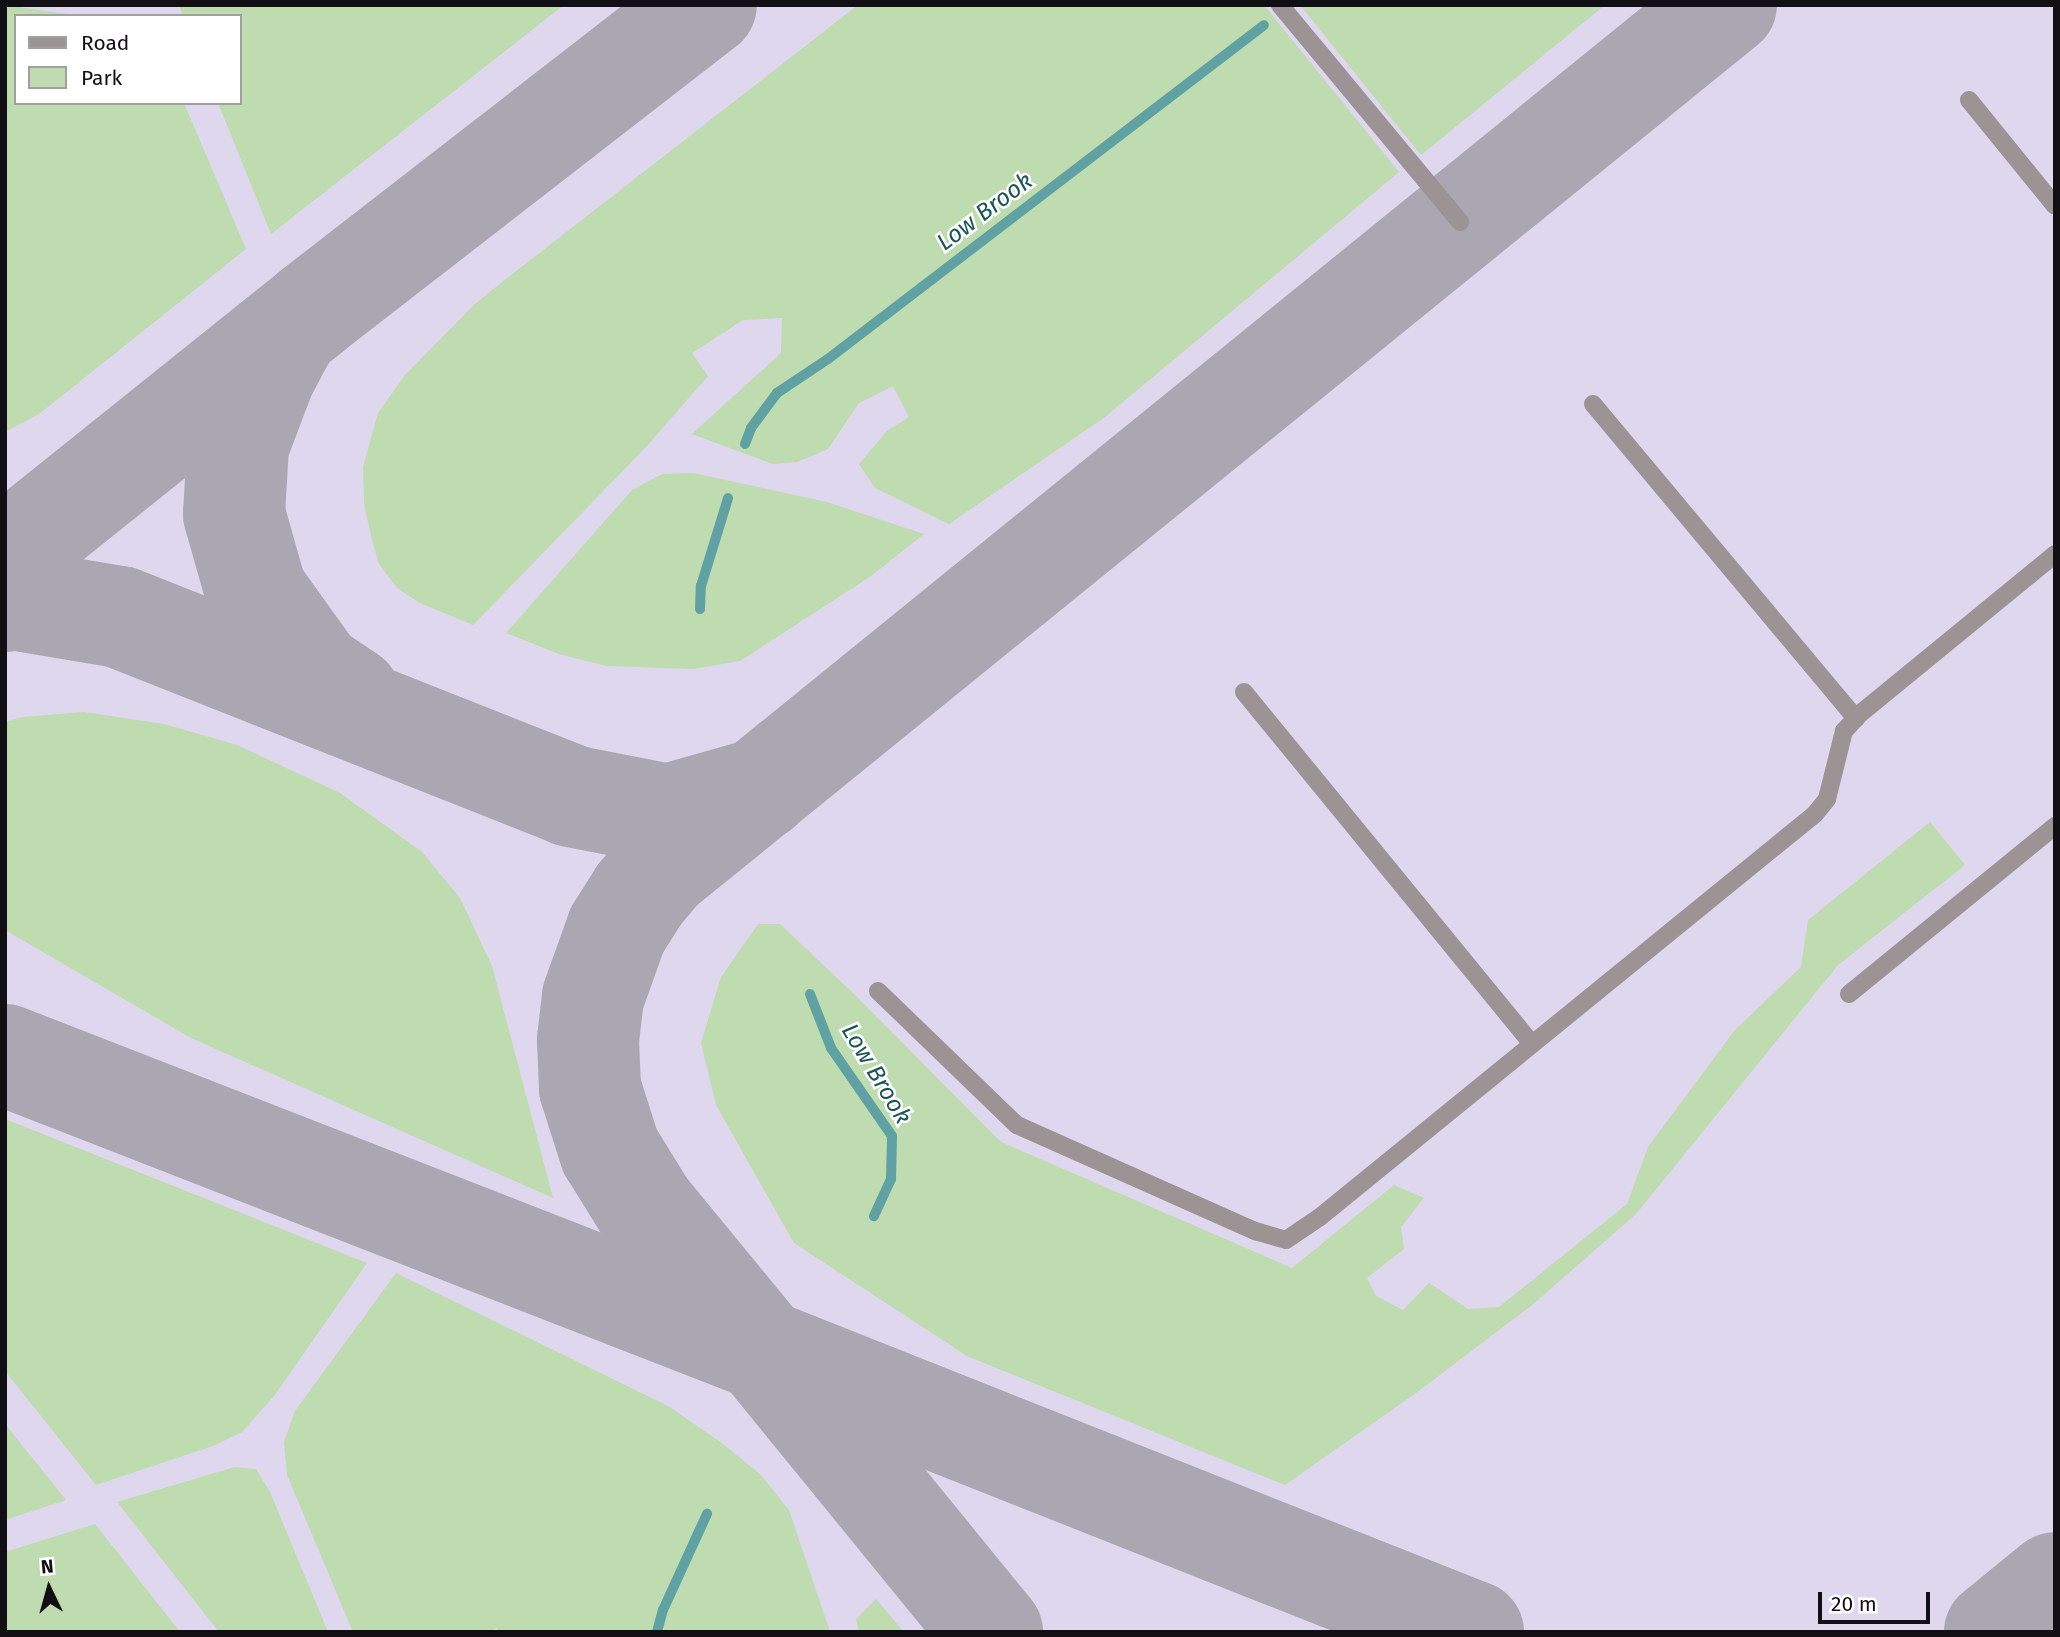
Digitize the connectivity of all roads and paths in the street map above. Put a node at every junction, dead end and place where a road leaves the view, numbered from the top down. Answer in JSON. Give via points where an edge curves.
{"nodes":[{"id":1,"x":1280,"y":5,"type":"edge"},
{"id":2,"x":1969,"y":100,"type":"dead end"},
{"id":3,"x":2055,"y":206,"type":"edge"},
{"id":4,"x":1460,"y":222,"type":"dead end"},
{"id":5,"x":1593,"y":404,"type":"dead end"},
{"id":6,"x":2055,"y":554,"type":"edge"},
{"id":7,"x":1244,"y":692,"type":"dead end"},
{"id":8,"x":1856,"y":718,"type":"junction"},
{"id":9,"x":2055,"y":826,"type":"edge"},
{"id":10,"x":878,"y":991,"type":"dead end"},
{"id":11,"x":1849,"y":994,"type":"dead end"},
{"id":12,"x":1532,"y":1044,"type":"junction"}],
"edges":[{"from":1,"to":4,"type":"lane"},
{"from":2,"to":3,"type":"lane"},
{"from":5,"to":8,"type":"lane"},
{"from":6,"to":8,"type":"lane"},
{"from":7,"to":12,"type":"lane"},
{"from":8,"to":12,"type":"lane","via":[[1844,731],[1827,799],[1815,814]]},
{"from":9,"to":11,"type":"lane"},
{"from":10,"to":12,"type":"lane","via":[[1017,1125],[1255,1231],[1286,1240]]}]}
